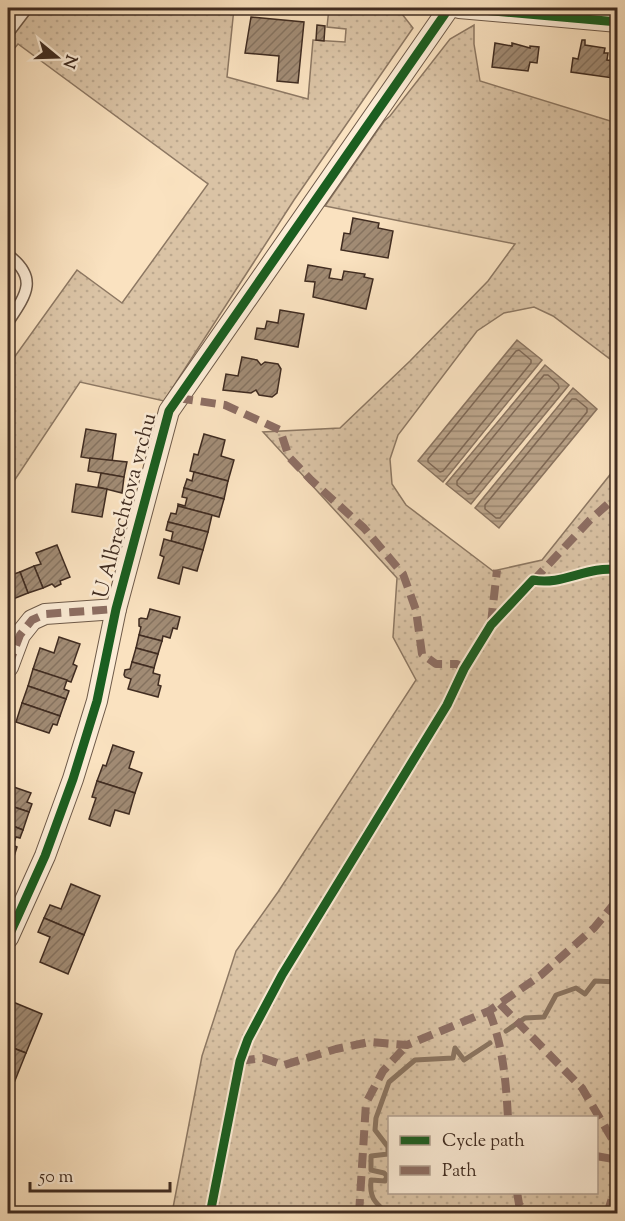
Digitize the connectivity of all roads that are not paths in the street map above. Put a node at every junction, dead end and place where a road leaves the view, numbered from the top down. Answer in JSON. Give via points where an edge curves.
{"nodes":[{"id":1,"x":27,"y":8,"type":"edge"},
{"id":2,"x":449,"y":8,"type":"edge"},
{"id":3,"x":459,"y":8,"type":"edge"},
{"id":4,"x":535,"y":12,"type":"edge"},
{"id":5,"x":618,"y":22,"type":"edge"},
{"id":6,"x":8,"y":33,"type":"edge"},
{"id":7,"x":8,"y":255,"type":"edge"},
{"id":8,"x":8,"y":322,"type":"edge"},
{"id":9,"x":116,"y":609,"type":"junction"},
{"id":10,"x":8,"y":667,"type":"edge"},
{"id":11,"x":9,"y":932,"type":"edge"}],
"edges":[{"from":1,"to":6,"type":"lane"},
{"from":2,"to":9,"type":"street","name":"U Albrechtova vrchu","via":[[169,411]]},
{"from":3,"to":4,"type":"street"},
{"from":4,"to":5,"type":"street"},
{"from":7,"to":8,"type":"lane","via":[[19,263],[27,281],[26,291]]},
{"from":9,"to":10,"type":"street","via":[[45,614],[32,620],[20,635]]},
{"from":9,"to":11,"type":"street","name":"U Albrechtova vrchu","via":[[97,701],[73,779],[45,856]]}]}
